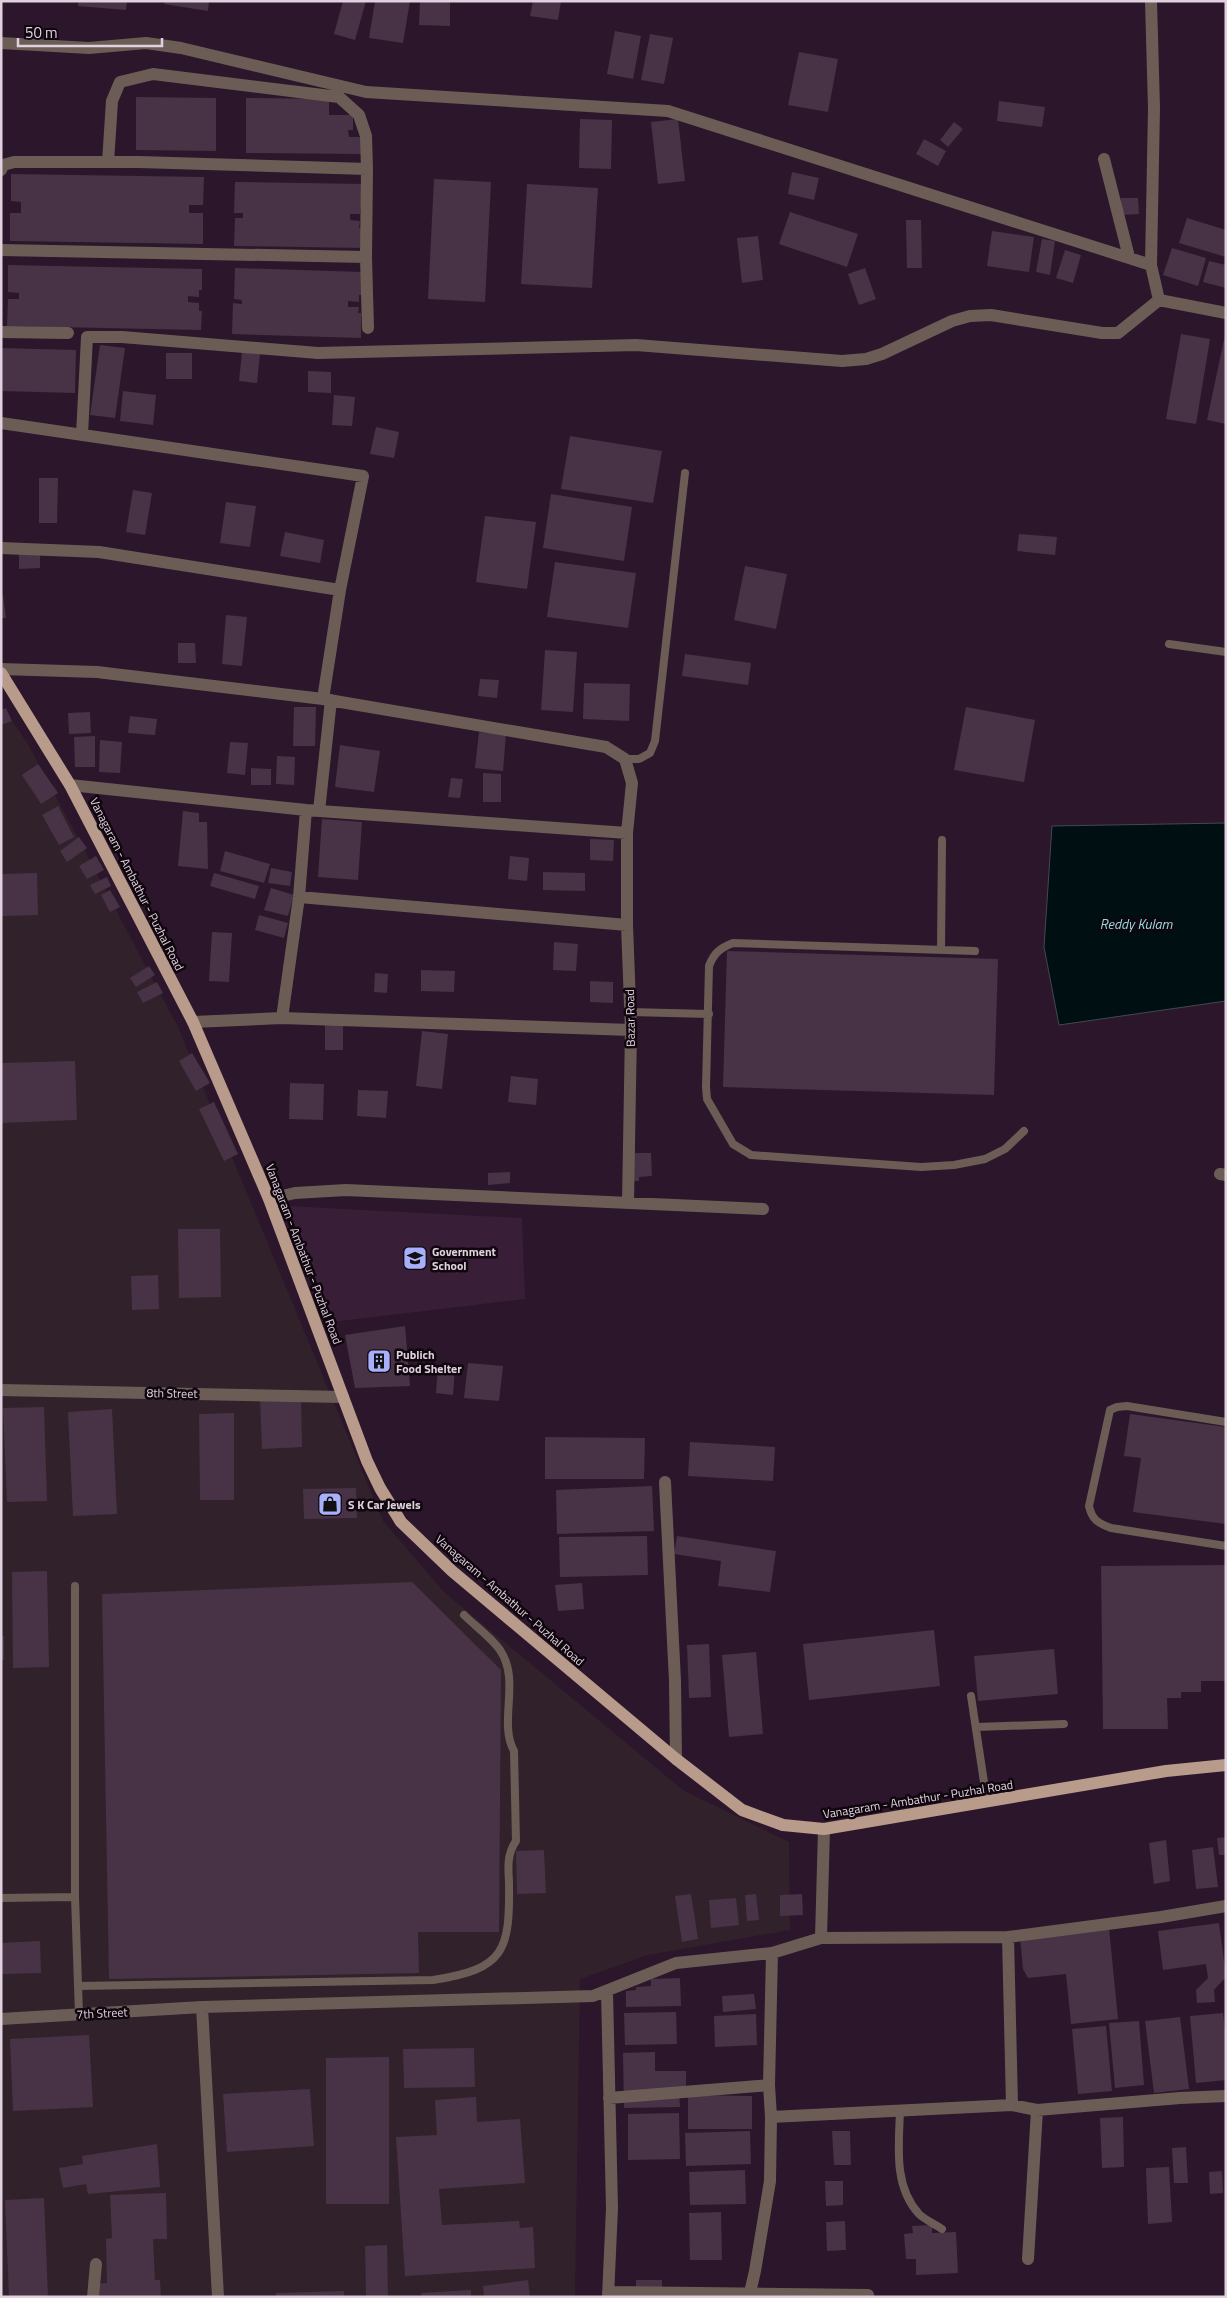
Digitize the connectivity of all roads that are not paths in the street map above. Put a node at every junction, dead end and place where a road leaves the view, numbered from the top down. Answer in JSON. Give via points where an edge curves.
{"nodes":[{"id":1,"x":1151,"y":1,"type":"edge"},
{"id":2,"x":1,"y":43,"type":"edge"},
{"id":3,"x":1104,"y":159,"type":"dead end"},
{"id":4,"x":108,"y":162,"type":"junction"},
{"id":5,"x":366,"y":169,"type":"junction"},
{"id":6,"x":1,"y":170,"type":"edge"},
{"id":7,"x":1,"y":250,"type":"edge"},
{"id":8,"x":366,"y":256,"type":"junction"},
{"id":9,"x":1129,"y":257,"type":"junction"},
{"id":10,"x":1151,"y":265,"type":"junction"},
{"id":11,"x":1159,"y":300,"type":"junction"},
{"id":12,"x":1226,"y":313,"type":"edge"},
{"id":13,"x":368,"y":328,"type":"dead end"},
{"id":14,"x":1,"y":332,"type":"edge"},
{"id":15,"x":68,"y":333,"type":"dead end"},
{"id":16,"x":1,"y":423,"type":"edge"},
{"id":17,"x":82,"y":435,"type":"junction"},
{"id":18,"x":685,"y":473,"type":"dead end"},
{"id":19,"x":1,"y":548,"type":"edge"},
{"id":20,"x":340,"y":590,"type":"junction"},
{"id":21,"x":1169,"y":644,"type":"dead end"},
{"id":22,"x":1226,"y":652,"type":"edge"},
{"id":23,"x":1,"y":669,"type":"edge"},
{"id":24,"x":1,"y":673,"type":"edge"},
{"id":25,"x":327,"y":699,"type":"junction"},
{"id":26,"x":625,"y":759,"type":"junction"},
{"id":27,"x":70,"y":785,"type":"junction"},
{"id":28,"x":306,"y":810,"type":"junction"},
{"id":29,"x":319,"y":811,"type":"junction"},
{"id":30,"x":627,"y":833,"type":"junction"},
{"id":31,"x":942,"y":840,"type":"dead end"},
{"id":32,"x":299,"y":897,"type":"junction"},
{"id":33,"x":627,"y":925,"type":"junction"},
{"id":34,"x":941,"y":950,"type":"junction"},
{"id":35,"x":975,"y":951,"type":"dead end"},
{"id":36,"x":630,"y":1012,"type":"junction"},
{"id":37,"x":709,"y":1014,"type":"junction"},
{"id":38,"x":282,"y":1018,"type":"junction"},
{"id":39,"x":193,"y":1022,"type":"junction"},
{"id":40,"x":631,"y":1030,"type":"junction"},
{"id":41,"x":1024,"y":1130,"type":"dead end"},
{"id":42,"x":269,"y":1199,"type":"junction"},
{"id":43,"x":628,"y":1202,"type":"junction"},
{"id":44,"x":764,"y":1209,"type":"dead end"},
{"id":45,"x":1,"y":1390,"type":"edge"},
{"id":46,"x":343,"y":1396,"type":"junction"},
{"id":47,"x":1226,"y":1422,"type":"edge"},
{"id":48,"x":665,"y":1482,"type":"dead end"},
{"id":49,"x":1226,"y":1546,"type":"edge"},
{"id":50,"x":75,"y":1586,"type":"dead end"},
{"id":51,"x":464,"y":1615,"type":"dead end"},
{"id":52,"x":971,"y":1696,"type":"dead end"},
{"id":53,"x":1064,"y":1724,"type":"dead end"},
{"id":54,"x":976,"y":1727,"type":"junction"},
{"id":55,"x":676,"y":1759,"type":"junction"},
{"id":56,"x":1226,"y":1765,"type":"edge"},
{"id":57,"x":987,"y":1802,"type":"junction"},
{"id":58,"x":824,"y":1829,"type":"junction"},
{"id":59,"x":76,"y":1897,"type":"junction"},
{"id":60,"x":1,"y":1898,"type":"edge"},
{"id":61,"x":1226,"y":1906,"type":"edge"},
{"id":62,"x":1008,"y":1937,"type":"junction"},
{"id":63,"x":821,"y":1938,"type":"junction"},
{"id":64,"x":772,"y":1953,"type":"junction"},
{"id":65,"x":78,"y":1986,"type":"junction"},
{"id":66,"x":607,"y":1992,"type":"junction"},
{"id":67,"x":202,"y":2007,"type":"junction"},
{"id":68,"x":79,"y":2014,"type":"junction"},
{"id":69,"x":1,"y":2019,"type":"edge"},
{"id":70,"x":769,"y":2085,"type":"junction"},
{"id":71,"x":1226,"y":2096,"type":"edge"},
{"id":72,"x":609,"y":2098,"type":"junction"},
{"id":73,"x":1012,"y":2105,"type":"junction"},
{"id":74,"x":900,"y":2110,"type":"junction"},
{"id":75,"x":1037,"y":2110,"type":"junction"},
{"id":76,"x":771,"y":2117,"type":"junction"},
{"id":77,"x":942,"y":2228,"type":"dead end"},
{"id":78,"x":1028,"y":2258,"type":"dead end"},
{"id":79,"x":96,"y":2264,"type":"dead end"},
{"id":80,"x":608,"y":2295,"type":"edge"},
{"id":81,"x":749,"y":2295,"type":"edge"},
{"id":82,"x":868,"y":2295,"type":"dead end"},
{"id":83,"x":93,"y":2297,"type":"edge"},
{"id":84,"x":218,"y":2297,"type":"edge"}],
"edges":[{"from":1,"to":10,"type":"street","via":[[1154,108]]},
{"from":2,"to":9,"type":"street","via":[[89,48],[146,43],[181,48],[366,92],[668,111]]},
{"from":3,"to":9,"type":"street"},
{"from":4,"to":5,"type":"street"},
{"from":4,"to":5,"type":"street","via":[[112,101],[120,82],[153,74],[339,97],[359,115],[366,136]]},
{"from":4,"to":6,"type":"street","via":[[14,162],[3,165]]},
{"from":5,"to":8,"type":"street"},
{"from":7,"to":8,"type":"street"},
{"from":8,"to":13,"type":"street"},
{"from":9,"to":10,"type":"street"},
{"from":10,"to":11,"type":"street"},
{"from":11,"to":12,"type":"street"},
{"from":11,"to":17,"type":"street","via":[[1118,333],[991,315],[970,316],[952,321],[882,354],[842,361],[636,344],[318,353],[122,337],[87,338]]},
{"from":14,"to":15,"type":"street"},
{"from":16,"to":17,"type":"street"},
{"from":17,"to":20,"type":"street","via":[[363,476]]},
{"from":18,"to":26,"type":"lane","via":[[655,741],[650,753],[639,759]]},
{"from":19,"to":20,"type":"street","via":[[99,552]]},
{"from":20,"to":25,"type":"street"},
{"from":21,"to":22,"type":"lane"},
{"from":23,"to":25,"type":"street","via":[[97,672]]},
{"from":24,"to":27,"type":"main road","name":"Vanagaram - Ambathur - Puzhal Road"},
{"from":25,"to":26,"type":"street","via":[[606,747]]},
{"from":25,"to":29,"type":"street"},
{"from":26,"to":30,"type":"street","name":"Bazar Road","via":[[632,783]]},
{"from":27,"to":28,"type":"street"},
{"from":27,"to":39,"type":"main road","name":"Vanagaram - Ambathur - Puzhal Road"},
{"from":28,"to":29,"type":"street"},
{"from":28,"to":32,"type":"street"},
{"from":29,"to":30,"type":"street"},
{"from":30,"to":33,"type":"street","name":"Bazar Road"},
{"from":31,"to":34,"type":"lane"},
{"from":32,"to":33,"type":"street"},
{"from":32,"to":38,"type":"street"},
{"from":33,"to":36,"type":"street","name":"Bazar Road"},
{"from":34,"to":35,"type":"lane"},
{"from":34,"to":37,"type":"lane","via":[[733,943],[720,948],[712,956]]},
{"from":36,"to":37,"type":"lane"},
{"from":36,"to":40,"type":"street","name":"Bazar Road"},
{"from":37,"to":41,"type":"lane","via":[[707,1098],[733,1144],[751,1155],[921,1167],[954,1165],[985,1159],[1005,1149]]},
{"from":38,"to":39,"type":"street"},
{"from":38,"to":40,"type":"street"},
{"from":39,"to":42,"type":"main road","name":"Vanagaram - Ambathur - Puzhal Road"},
{"from":40,"to":43,"type":"street","name":"Bazar Road"},
{"from":42,"to":43,"type":"street","via":[[295,1193],[346,1190]]},
{"from":42,"to":46,"type":"main road","name":"Vanagaram - Ambathur - Puzhal Road"},
{"from":43,"to":44,"type":"street"},
{"from":45,"to":46,"type":"street","name":"8th Street"},
{"from":46,"to":55,"type":"main road","name":"Vanagaram - Ambathur - Puzhal Road","via":[[367,1461],[401,1522],[452,1571]]},
{"from":47,"to":49,"type":"lane","via":[[1127,1406],[1110,1410],[1090,1506],[1091,1516],[1111,1528]]},
{"from":48,"to":55,"type":"street"},
{"from":50,"to":59,"type":"lane"},
{"from":51,"to":65,"type":"lane","via":[[499,1649],[506,1662],[510,1684],[509,1741],[514,1751],[516,1841],[510,1850],[508,1863],[507,1927],[501,1952],[490,1964],[460,1976],[433,1980]]},
{"from":52,"to":54,"type":"lane"},
{"from":53,"to":54,"type":"lane"},
{"from":54,"to":57,"type":"lane"},
{"from":55,"to":58,"type":"main road","name":"Vanagaram - Ambathur - Puzhal Road","via":[[742,1810],[784,1825]]},
{"from":56,"to":57,"type":"main road","name":"Vanagaram - Ambathur - Puzhal Road","via":[[1166,1771]]},
{"from":57,"to":58,"type":"main road","name":"Vanagaram - Ambathur - Puzhal Road"},
{"from":58,"to":63,"type":"street"},
{"from":59,"to":60,"type":"lane"},
{"from":59,"to":65,"type":"lane"},
{"from":61,"to":62,"type":"street","name":"7th Street"},
{"from":62,"to":63,"type":"street","name":"7th Street"},
{"from":62,"to":73,"type":"street"},
{"from":63,"to":64,"type":"street","name":"7th Street"},
{"from":64,"to":66,"type":"street","name":"7th Street","via":[[676,1963]]},
{"from":64,"to":70,"type":"street"},
{"from":65,"to":68,"type":"lane"},
{"from":66,"to":67,"type":"street","name":"7th Street","via":[[593,1996]]},
{"from":66,"to":72,"type":"street"},
{"from":67,"to":68,"type":"street","name":"7th Street"},
{"from":67,"to":84,"type":"street"},
{"from":68,"to":69,"type":"street","name":"7th Street"},
{"from":70,"to":72,"type":"street"},
{"from":70,"to":76,"type":"street"},
{"from":71,"to":75,"type":"street"},
{"from":72,"to":80,"type":"street","via":[[612,2208]]},
{"from":73,"to":74,"type":"street"},
{"from":73,"to":75,"type":"street"},
{"from":74,"to":76,"type":"street"},
{"from":74,"to":77,"type":"lane","via":[[899,2171],[906,2194],[920,2215]]},
{"from":75,"to":78,"type":"street"},
{"from":76,"to":81,"type":"street","via":[[770,2181]]},
{"from":79,"to":83,"type":"street"},
{"from":80,"to":81,"type":"street"},
{"from":81,"to":82,"type":"street"}]}
